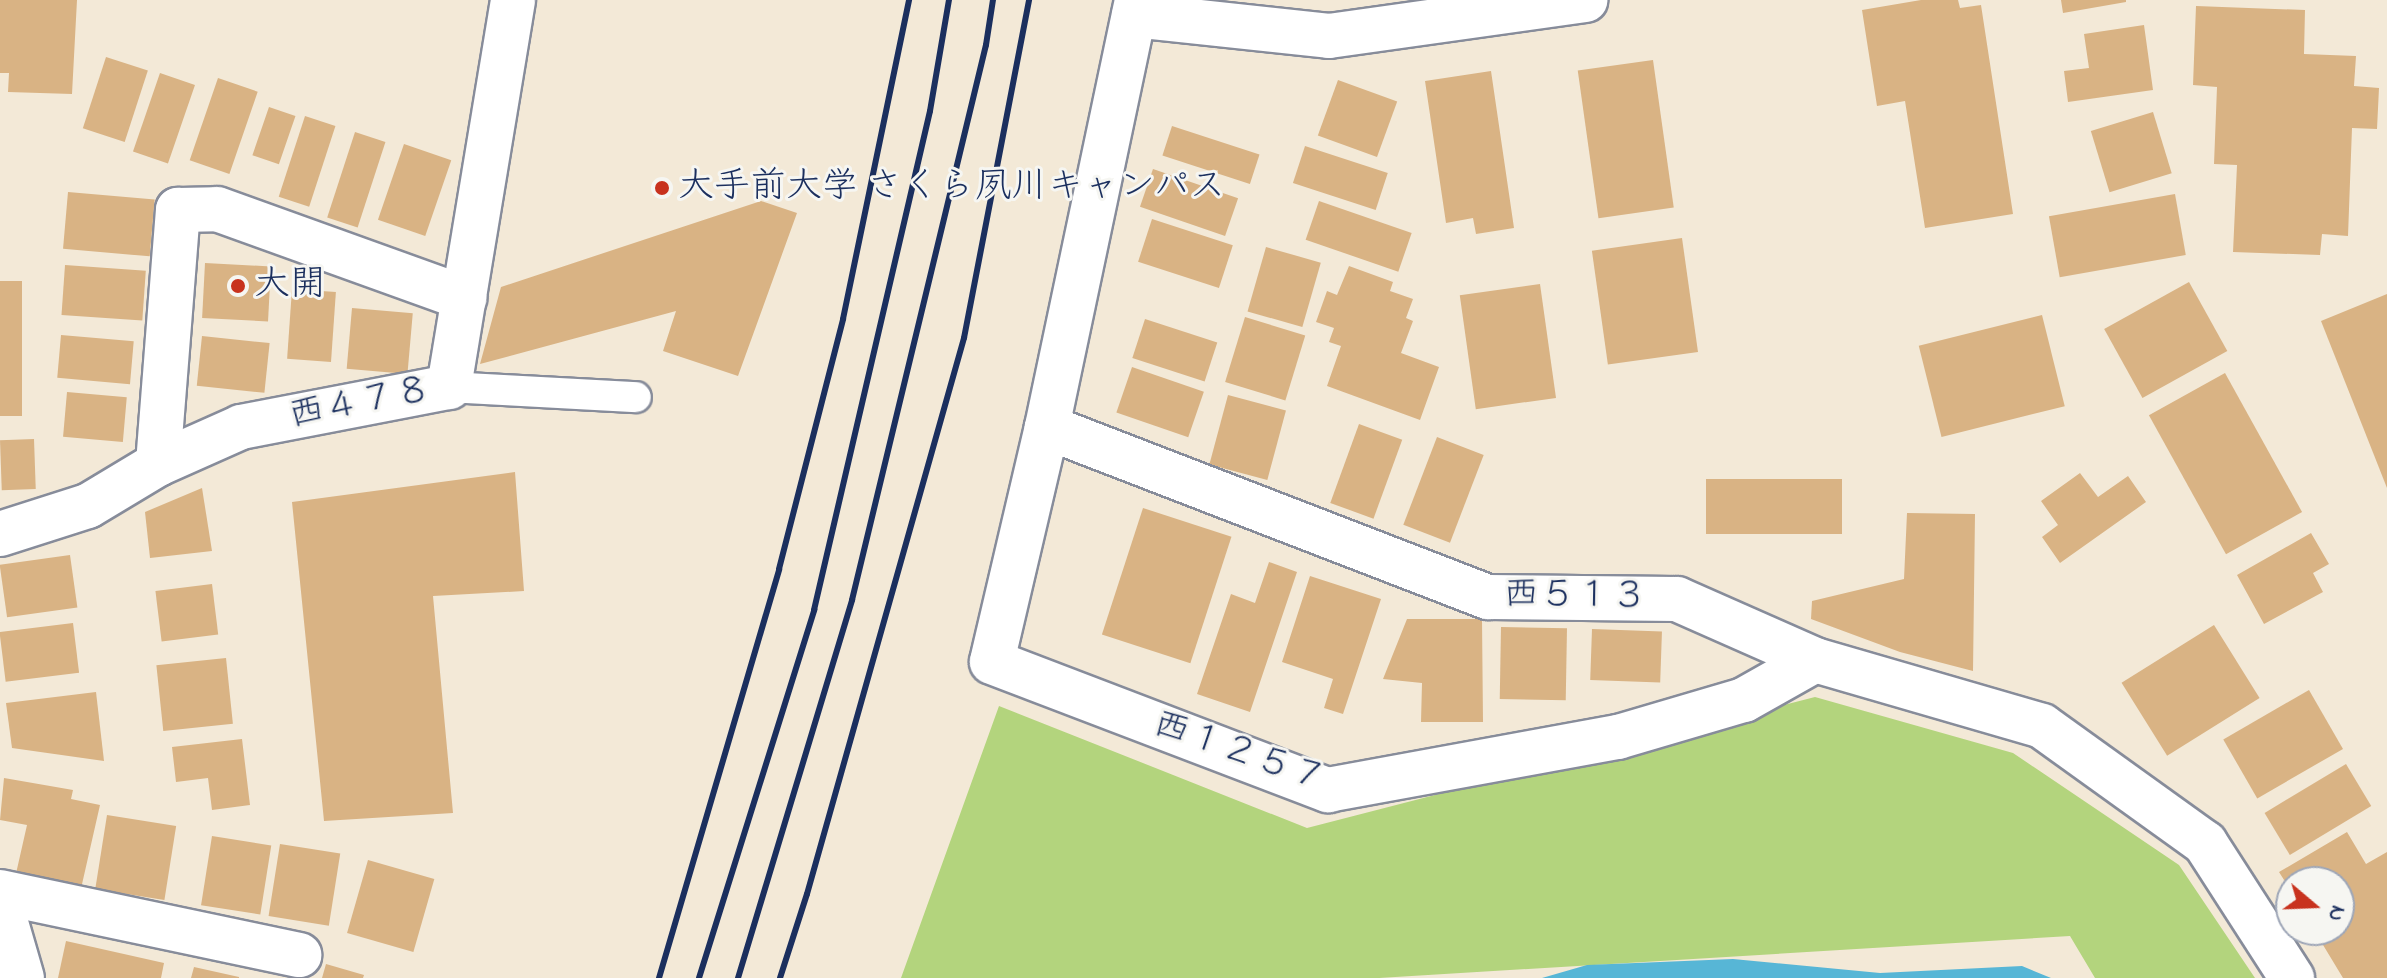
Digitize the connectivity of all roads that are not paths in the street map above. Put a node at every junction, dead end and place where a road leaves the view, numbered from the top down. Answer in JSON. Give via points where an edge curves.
{"nodes":[{"id":1,"x":513,"y":0,"type":"edge"},
{"id":2,"x":1585,"y":0,"type":"edge"},
{"id":3,"x":1136,"y":8,"type":"edge"},
{"id":4,"x":464,"y":298,"type":"junction"},
{"id":5,"x":449,"y":387,"type":"junction"},
{"id":6,"x":636,"y":397,"type":"dead end"},
{"id":7,"x":1047,"y":427,"type":"junction"},
{"id":8,"x":158,"y":464,"type":"junction"},
{"id":9,"x":0,"y":534,"type":"edge"},
{"id":10,"x":1815,"y":660,"type":"junction"},
{"id":11,"x":0,"y":892,"type":"edge"},
{"id":12,"x":0,"y":902,"type":"edge"},
{"id":13,"x":299,"y":955,"type":"dead end"},
{"id":14,"x":22,"y":978,"type":"edge"},
{"id":15,"x":2292,"y":978,"type":"edge"}],
"edges":[{"from":1,"to":4,"type":"street","name":"西４７８"},
{"from":2,"to":3,"type":"street","via":[[1329,36]]},
{"from":3,"to":7,"type":"street"},
{"from":4,"to":5,"type":"street","name":"西４７８"},
{"from":4,"to":8,"type":"street","via":[[217,209],[178,210]]},
{"from":5,"to":6,"type":"lane"},
{"from":5,"to":8,"type":"street","name":"西４７８","via":[[241,427]]},
{"from":7,"to":10,"type":"street","name":"西５１３","via":[[1488,597],[1677,599]]},
{"from":7,"to":10,"type":"street","name":"西１２５７","via":[[992,662],[1328,790],[1618,737],[1744,700]]},
{"from":8,"to":9,"type":"street","name":"西４７８","via":[[88,506]]},
{"from":10,"to":15,"type":"street","name":"西５１３","via":[[2042,726],[2205,843]]},
{"from":11,"to":13,"type":"street"},
{"from":12,"to":14,"type":"street"}]}
